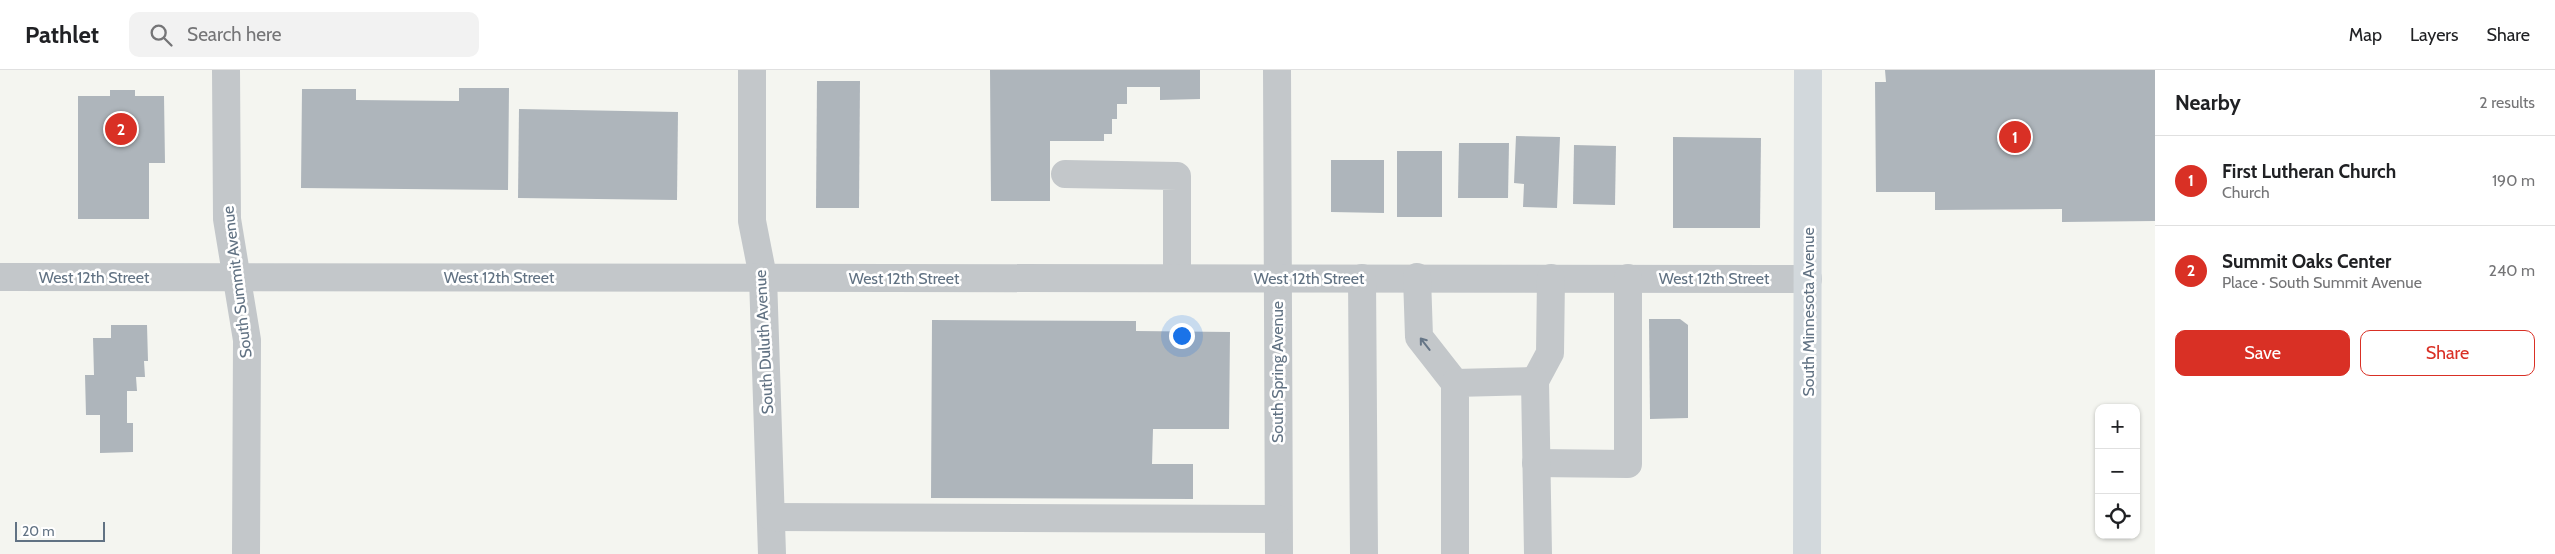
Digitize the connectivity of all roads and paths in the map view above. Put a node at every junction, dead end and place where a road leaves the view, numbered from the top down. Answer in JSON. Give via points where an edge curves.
{"nodes":[{"id":1,"x":226,"y":70,"type":"edge"},
{"id":2,"x":752,"y":70,"type":"edge"},
{"id":3,"x":1277,"y":70,"type":"edge"},
{"id":4,"x":1808,"y":70,"type":"edge"},
{"id":5,"x":1065,"y":174,"type":"dead end"},
{"id":6,"x":0,"y":277,"type":"edge"},
{"id":7,"x":237,"y":277,"type":"junction"},
{"id":8,"x":764,"y":277,"type":"junction"},
{"id":9,"x":1417,"y":277,"type":"junction"},
{"id":10,"x":1177,"y":278,"type":"junction"},
{"id":11,"x":1277,"y":278,"type":"junction"},
{"id":12,"x":1362,"y":278,"type":"junction"},
{"id":13,"x":1552,"y":278,"type":"junction"},
{"id":14,"x":1628,"y":278,"type":"junction"},
{"id":15,"x":1808,"y":279,"type":"junction"},
{"id":16,"x":1535,"y":381,"type":"junction"},
{"id":17,"x":1455,"y":383,"type":"junction"},
{"id":18,"x":1536,"y":463,"type":"junction"},
{"id":19,"x":772,"y":516,"type":"junction"},
{"id":20,"x":1278,"y":518,"type":"junction"},
{"id":21,"x":246,"y":554,"type":"edge"},
{"id":22,"x":772,"y":554,"type":"edge"},
{"id":23,"x":1278,"y":554,"type":"edge"},
{"id":24,"x":1364,"y":554,"type":"edge"},
{"id":25,"x":1455,"y":554,"type":"edge"},
{"id":26,"x":1538,"y":554,"type":"edge"},
{"id":27,"x":1807,"y":554,"type":"edge"}],
"edges":[{"from":1,"to":7,"type":"street","name":"South Summit Avenue","via":[[226,219]]},
{"from":2,"to":8,"type":"street","name":"South Duluth Avenue","via":[[752,221]]},
{"from":3,"to":11,"type":"street","name":"South Spring Avenue"},
{"from":4,"to":15,"type":"main road","name":"South Minnesota Avenue"},
{"from":5,"to":10,"type":"street","via":[[1177,176]]},
{"from":6,"to":7,"type":"street","name":"West 12th Street"},
{"from":7,"to":8,"type":"street","name":"West 12th Street"},
{"from":7,"to":21,"type":"street","name":"South Summit Avenue","via":[[247,340]]},
{"from":8,"to":10,"type":"street","name":"West 12th Street"},
{"from":8,"to":19,"type":"street","name":"South Duluth Avenue"},
{"from":9,"to":12,"type":"street","name":"West 12th Street"},
{"from":9,"to":13,"type":"street","name":"West 12th Street"},
{"from":17,"to":9,"type":"street","one_way":true,"via":[[1419,337]]},
{"from":10,"to":11,"type":"street","name":"West 12th Street"},
{"from":11,"to":12,"type":"street","name":"West 12th Street"},
{"from":11,"to":20,"type":"street","name":"South Spring Avenue"},
{"from":12,"to":24,"type":"street"},
{"from":13,"to":14,"type":"street","name":"West 12th Street"},
{"from":13,"to":16,"type":"street","via":[[1550,353]]},
{"from":14,"to":15,"type":"street","name":"West 12th Street"},
{"from":14,"to":18,"type":"street","via":[[1628,464]]},
{"from":15,"to":27,"type":"main road","name":"South Minnesota Avenue"},
{"from":16,"to":17,"type":"street"},
{"from":16,"to":18,"type":"street"},
{"from":17,"to":25,"type":"street"},
{"from":18,"to":26,"type":"street"},
{"from":19,"to":20,"type":"street"},
{"from":19,"to":22,"type":"street","name":"South Duluth Avenue"},
{"from":20,"to":23,"type":"street","name":"South Spring Avenue"}]}
